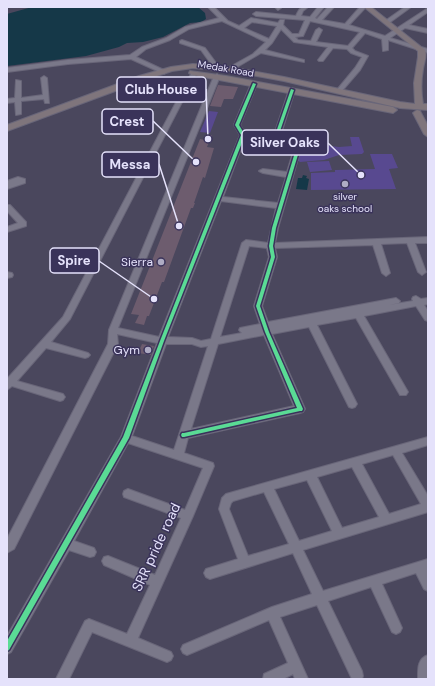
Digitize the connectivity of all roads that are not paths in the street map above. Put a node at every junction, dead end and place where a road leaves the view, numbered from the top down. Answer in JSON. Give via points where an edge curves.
{"nodes":[{"id":1,"x":211,"y":7,"type":"edge"},
{"id":2,"x":305,"y":7,"type":"edge"},
{"id":3,"x":321,"y":7,"type":"edge"},
{"id":4,"x":331,"y":7,"type":"edge"},
{"id":5,"x":363,"y":7,"type":"edge"},
{"id":6,"x":367,"y":7,"type":"edge"},
{"id":7,"x":408,"y":7,"type":"edge"},
{"id":8,"x":426,"y":12,"type":"edge"},
{"id":9,"x":256,"y":14,"type":"dead end"},
{"id":10,"x":272,"y":15,"type":"junction"},
{"id":11,"x":284,"y":16,"type":"junction"},
{"id":12,"x":298,"y":17,"type":"junction"},
{"id":13,"x":223,"y":19,"type":"junction"},
{"id":14,"x":310,"y":19,"type":"junction"},
{"id":15,"x":319,"y":20,"type":"junction"},
{"id":16,"x":270,"y":22,"type":"junction"},
{"id":17,"x":386,"y":22,"type":"junction"},
{"id":18,"x":280,"y":25,"type":"junction"},
{"id":19,"x":346,"y":26,"type":"junction"},
{"id":20,"x":240,"y":28,"type":"junction"},
{"id":21,"x":401,"y":29,"type":"junction"},
{"id":22,"x":319,"y":30,"type":"dead end"},
{"id":23,"x":428,"y":31,"type":"edge"},
{"id":24,"x":363,"y":32,"type":"junction"},
{"id":25,"x":291,"y":36,"type":"junction"},
{"id":26,"x":385,"y":39,"type":"junction"},
{"id":27,"x":182,"y":42,"type":"dead end"},
{"id":28,"x":270,"y":42,"type":"junction"},
{"id":29,"x":313,"y":43,"type":"junction"},
{"id":30,"x":332,"y":45,"type":"junction"},
{"id":31,"x":349,"y":48,"type":"junction"},
{"id":32,"x":424,"y":49,"type":"edge"},
{"id":33,"x":385,"y":50,"type":"dead end"},
{"id":34,"x":262,"y":51,"type":"junction"},
{"id":35,"x":132,"y":57,"type":"junction"},
{"id":36,"x":321,"y":60,"type":"dead end"},
{"id":37,"x":302,"y":61,"type":"dead end"},
{"id":38,"x":216,"y":67,"type":"junction"},
{"id":39,"x":230,"y":69,"type":"junction"},
{"id":40,"x":7,"y":70,"type":"edge"},
{"id":41,"x":164,"y":72,"type":"junction"},
{"id":42,"x":194,"y":73,"type":"junction"},
{"id":43,"x":217,"y":76,"type":"junction"},
{"id":44,"x":44,"y":78,"type":"dead end"},
{"id":45,"x":18,"y":81,"type":"dead end"},
{"id":46,"x":254,"y":84,"type":"junction"},
{"id":47,"x":292,"y":90,"type":"junction"},
{"id":48,"x":339,"y":91,"type":"junction"},
{"id":49,"x":100,"y":99,"type":"junction"},
{"id":50,"x":18,"y":100,"type":"junction"},
{"id":51,"x":82,"y":100,"type":"junction"},
{"id":52,"x":7,"y":101,"type":"edge"},
{"id":53,"x":424,"y":111,"type":"edge"},
{"id":54,"x":18,"y":114,"type":"dead end"},
{"id":55,"x":7,"y":128,"type":"edge"},
{"id":56,"x":7,"y":132,"type":"edge"},
{"id":57,"x":428,"y":134,"type":"edge"},
{"id":58,"x":263,"y":171,"type":"dead end"},
{"id":59,"x":290,"y":175,"type":"junction"},
{"id":60,"x":7,"y":184,"type":"edge"},
{"id":61,"x":7,"y":187,"type":"edge"},
{"id":62,"x":220,"y":198,"type":"junction"},
{"id":63,"x":7,"y":206,"type":"edge"},
{"id":64,"x":281,"y":206,"type":"junction"},
{"id":65,"x":7,"y":230,"type":"edge"},
{"id":66,"x":410,"y":240,"type":"junction"},
{"id":67,"x":428,"y":240,"type":"edge"},
{"id":68,"x":376,"y":242,"type":"junction"},
{"id":69,"x":271,"y":246,"type":"junction"},
{"id":70,"x":422,"y":272,"type":"dead end"},
{"id":71,"x":386,"y":274,"type":"dead end"},
{"id":72,"x":428,"y":295,"type":"edge"},
{"id":73,"x":421,"y":300,"type":"edge"},
{"id":74,"x":356,"y":311,"type":"junction"},
{"id":75,"x":428,"y":318,"type":"edge"},
{"id":76,"x":310,"y":320,"type":"junction"},
{"id":77,"x":266,"y":329,"type":"junction"},
{"id":78,"x":113,"y":330,"type":"junction"},
{"id":79,"x":215,"y":338,"type":"junction"},
{"id":80,"x":162,"y":341,"type":"junction"},
{"id":81,"x":44,"y":344,"type":"junction"},
{"id":82,"x":85,"y":355,"type":"dead end"},
{"id":83,"x":9,"y":384,"type":"edge"},
{"id":84,"x":403,"y":392,"type":"dead end"},
{"id":85,"x":60,"y":397,"type":"dead end"},
{"id":86,"x":352,"y":404,"type":"dead end"},
{"id":87,"x":184,"y":435,"type":"junction"},
{"id":88,"x":126,"y":438,"type":"junction"},
{"id":89,"x":428,"y":441,"type":"edge"},
{"id":90,"x":395,"y":450,"type":"junction"},
{"id":91,"x":178,"y":455,"type":"junction"},
{"id":92,"x":355,"y":462,"type":"junction"},
{"id":93,"x":310,"y":474,"type":"junction"},
{"id":94,"x":267,"y":486,"type":"junction"},
{"id":95,"x":128,"y":494,"type":"dead end"},
{"id":96,"x":428,"y":507,"type":"edge"},
{"id":97,"x":188,"y":516,"type":"junction"},
{"id":98,"x":386,"y":520,"type":"junction"},
{"id":99,"x":339,"y":534,"type":"junction"},
{"id":100,"x":66,"y":544,"type":"junction"},
{"id":101,"x":296,"y":547,"type":"junction"},
{"id":102,"x":7,"y":548,"type":"edge"},
{"id":103,"x":90,"y":552,"type":"dead end"},
{"id":104,"x":108,"y":561,"type":"dead end"},
{"id":105,"x":245,"y":563,"type":"junction"},
{"id":106,"x":424,"y":565,"type":"edge"},
{"id":107,"x":210,"y":573,"type":"dead end"},
{"id":108,"x":374,"y":580,"type":"junction"},
{"id":109,"x":157,"y":582,"type":"junction"},
{"id":110,"x":428,"y":585,"type":"edge"},
{"id":111,"x":320,"y":597,"type":"junction"},
{"id":112,"x":272,"y":613,"type":"junction"},
{"id":113,"x":396,"y":628,"type":"dead end"},
{"id":114,"x":130,"y":641,"type":"junction"},
{"id":115,"x":7,"y":648,"type":"edge"},
{"id":116,"x":187,"y":649,"type":"dead end"},
{"id":117,"x":167,"y":656,"type":"dead end"},
{"id":118,"x":428,"y":661,"type":"edge"},
{"id":119,"x":296,"y":666,"type":"junction"},
{"id":120,"x":357,"y":676,"type":"dead end"},
{"id":121,"x":62,"y":679,"type":"edge"},
{"id":122,"x":269,"y":679,"type":"edge"},
{"id":123,"x":302,"y":679,"type":"edge"},
{"id":124,"x":424,"y":679,"type":"edge"}],
"edges":[{"from":1,"to":13,"type":"street"},
{"from":2,"to":12,"type":"street"},
{"from":3,"to":14,"type":"street"},
{"from":4,"to":15,"type":"street"},
{"from":5,"to":19,"type":"street"},
{"from":6,"to":17,"type":"main road"},
{"from":7,"to":17,"type":"street"},
{"from":8,"to":21,"type":"street"},
{"from":9,"to":10,"type":"street"},
{"from":10,"to":11,"type":"street"},
{"from":10,"to":16,"type":"street"},
{"from":11,"to":12,"type":"street"},
{"from":11,"to":18,"type":"street"},
{"from":12,"to":14,"type":"street"},
{"from":13,"to":20,"type":"street"},
{"from":13,"to":35,"type":"street","via":[[187,28],[136,52]]},
{"from":14,"to":15,"type":"street"},
{"from":14,"to":25,"type":"street","via":[[301,35]]},
{"from":15,"to":19,"type":"street"},
{"from":16,"to":18,"type":"street"},
{"from":16,"to":20,"type":"street","via":[[251,20]]},
{"from":17,"to":21,"type":"main road"},
{"from":18,"to":25,"type":"street"},
{"from":18,"to":28,"type":"street"},
{"from":19,"to":24,"type":"street"},
{"from":20,"to":28,"type":"street"},
{"from":21,"to":23,"type":"street"},
{"from":21,"to":26,"type":"street"},
{"from":21,"to":32,"type":"main road"},
{"from":22,"to":29,"type":"street"},
{"from":24,"to":26,"type":"street"},
{"from":24,"to":31,"type":"street"},
{"from":25,"to":29,"type":"street","via":[[296,41]]},
{"from":26,"to":32,"type":"street"},
{"from":26,"to":33,"type":"street"},
{"from":27,"to":38,"type":"street","via":[[203,49]]},
{"from":28,"to":34,"type":"street"},
{"from":29,"to":30,"type":"street"},
{"from":30,"to":31,"type":"street"},
{"from":30,"to":36,"type":"street"},
{"from":31,"to":48,"type":"street","via":[[365,56],[358,69]]},
{"from":32,"to":53,"type":"main road","via":[[419,69],[417,99]]},
{"from":34,"to":37,"type":"street"},
{"from":34,"to":39,"type":"street"},
{"from":35,"to":40,"type":"street"},
{"from":35,"to":41,"type":"street"},
{"from":38,"to":39,"type":"main road","name":"Medak Road"},
{"from":38,"to":41,"type":"main road","name":"Medak Road","via":[[187,67]]},
{"from":39,"to":48,"type":"main road","name":"Medak Road"},
{"from":41,"to":51,"type":"main road","name":"Medak Road"},
{"from":42,"to":43,"type":"main road","name":"Medak Road"},
{"from":42,"to":49,"type":"main road","name":"Medak Road","via":[[185,73]]},
{"from":42,"to":81,"type":"street","via":[[66,319]]},
{"from":43,"to":46,"type":"main road","name":"Medak Road"},
{"from":43,"to":78,"type":"street"},
{"from":44,"to":50,"type":"street","via":[[47,100]]},
{"from":45,"to":50,"type":"street"},
{"from":46,"to":47,"type":"main road","name":"Medak Road"},
{"from":46,"to":62,"type":"street","via":[[237,125],[243,135]]},
{"from":47,"to":53,"type":"main road","name":"Medak Road","via":[[372,107]]},
{"from":47,"to":59,"type":"street","via":[[275,141],[298,148]]},
{"from":48,"to":53,"type":"main road","name":"Medak Road"},
{"from":49,"to":51,"type":"main road"},
{"from":49,"to":53,"type":"main road","via":[[169,74],[204,71],[348,100]]},
{"from":49,"to":53,"type":"main road","via":[[136,82],[171,72],[203,69]]},
{"from":49,"to":56,"type":"main road","name":"Medak Road"},
{"from":50,"to":52,"type":"street"},
{"from":50,"to":54,"type":"street"},
{"from":51,"to":55,"type":"main road","name":"Medak Road"},
{"from":53,"to":57,"type":"main road"},
{"from":58,"to":59,"type":"street"},
{"from":59,"to":64,"type":"street"},
{"from":60,"to":61,"type":"street","via":[[22,181]]},
{"from":62,"to":64,"type":"street"},
{"from":62,"to":80,"type":"street"},
{"from":63,"to":65,"type":"street","via":[[23,224]]},
{"from":64,"to":69,"type":"street"},
{"from":66,"to":67,"type":"street"},
{"from":66,"to":68,"type":"street"},
{"from":66,"to":70,"type":"street"},
{"from":68,"to":69,"type":"street"},
{"from":68,"to":71,"type":"street"},
{"from":69,"to":77,"type":"street","via":[[273,258],[258,306]]},
{"from":69,"to":79,"type":"street","via":[[246,243]]},
{"from":72,"to":73,"type":"street"},
{"from":73,"to":74,"type":"street"},
{"from":73,"to":75,"type":"street"},
{"from":74,"to":76,"type":"street"},
{"from":74,"to":84,"type":"street"},
{"from":76,"to":77,"type":"street"},
{"from":76,"to":86,"type":"street"},
{"from":77,"to":79,"type":"street"},
{"from":77,"to":87,"type":"street","via":[[300,409]]},
{"from":78,"to":80,"type":"street"},
{"from":78,"to":102,"type":"street","via":[[113,344]]},
{"from":79,"to":80,"type":"street","via":[[201,344],[192,341]]},
{"from":79,"to":87,"type":"street"},
{"from":80,"to":88,"type":"street"},
{"from":81,"to":82,"type":"street"},
{"from":81,"to":83,"type":"street"},
{"from":83,"to":85,"type":"street"},
{"from":87,"to":91,"type":"street"},
{"from":88,"to":91,"type":"street"},
{"from":88,"to":100,"type":"street"},
{"from":89,"to":90,"type":"street"},
{"from":90,"to":92,"type":"street"},
{"from":90,"to":96,"type":"street"},
{"from":91,"to":97,"type":"street","name":"SRR pride road","via":[[209,466]]},
{"from":92,"to":93,"type":"street"},
{"from":92,"to":98,"type":"street"},
{"from":93,"to":94,"type":"street"},
{"from":93,"to":99,"type":"street"},
{"from":94,"to":101,"type":"street"},
{"from":94,"to":105,"type":"street","via":[[230,497],[224,508]]},
{"from":95,"to":97,"type":"street"},
{"from":96,"to":98,"type":"street"},
{"from":97,"to":109,"type":"street","name":"SRR pride road"},
{"from":98,"to":99,"type":"street"},
{"from":99,"to":101,"type":"street"},
{"from":100,"to":103,"type":"street"},
{"from":100,"to":115,"type":"street"},
{"from":101,"to":105,"type":"street"},
{"from":101,"to":111,"type":"street"},
{"from":104,"to":109,"type":"street"},
{"from":105,"to":107,"type":"street"},
{"from":106,"to":108,"type":"street"},
{"from":106,"to":110,"type":"street"},
{"from":108,"to":111,"type":"street"},
{"from":108,"to":113,"type":"street"},
{"from":109,"to":114,"type":"street","name":"SRR pride road"},
{"from":111,"to":112,"type":"street"},
{"from":111,"to":120,"type":"street"},
{"from":112,"to":116,"type":"street"},
{"from":112,"to":119,"type":"street"},
{"from":114,"to":117,"type":"street"},
{"from":114,"to":121,"type":"street","via":[[89,625]]},
{"from":118,"to":124,"type":"street","via":[[424,666]]},
{"from":119,"to":122,"type":"street"},
{"from":119,"to":123,"type":"street"}]}
